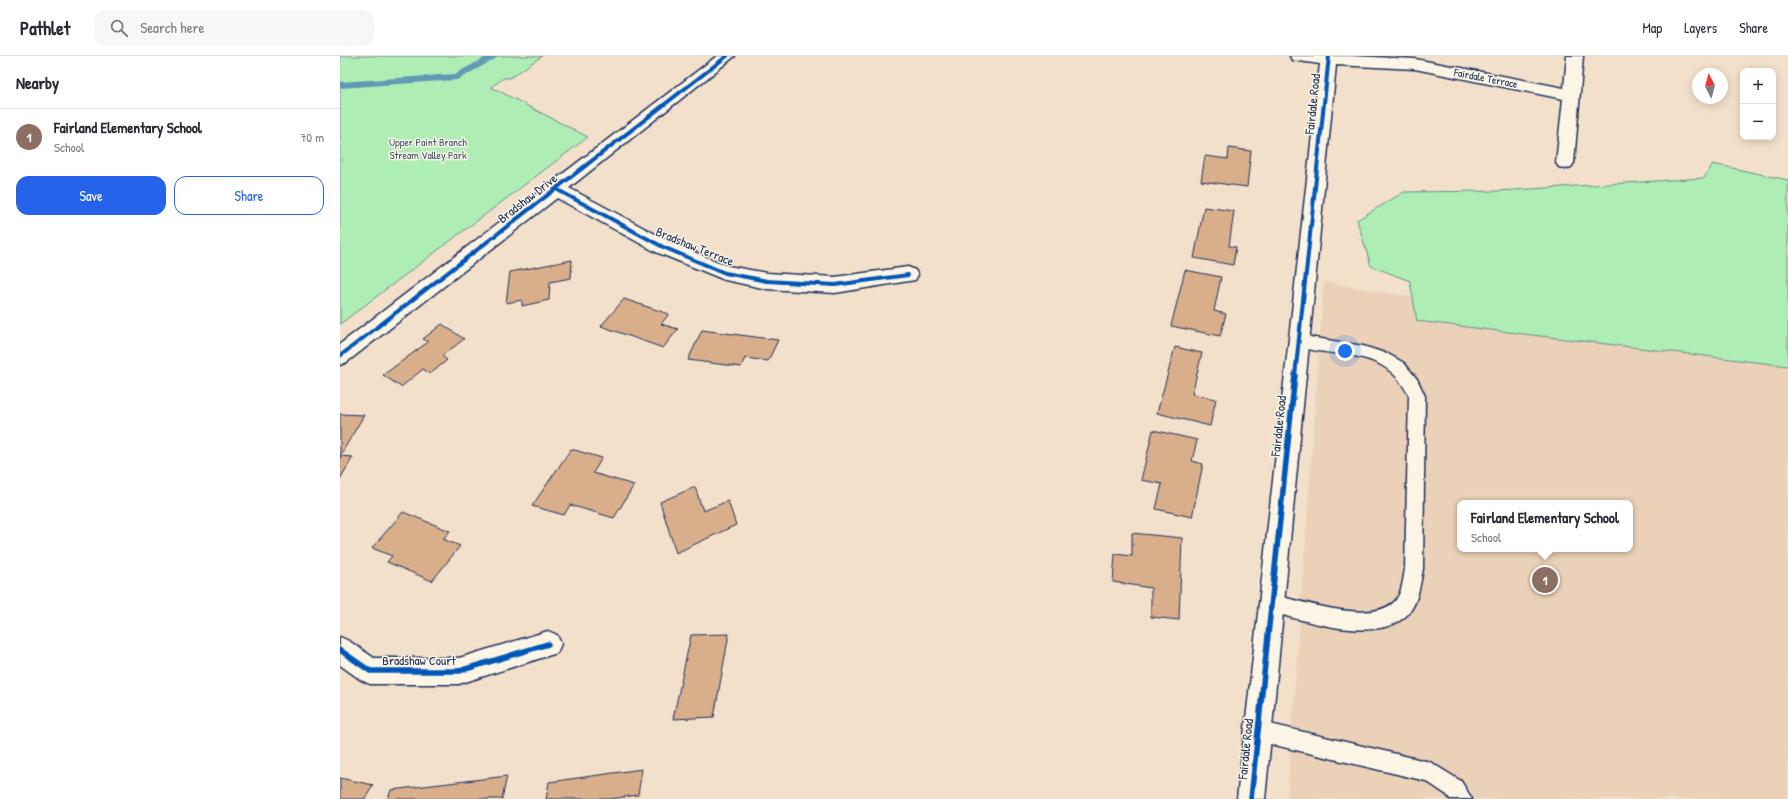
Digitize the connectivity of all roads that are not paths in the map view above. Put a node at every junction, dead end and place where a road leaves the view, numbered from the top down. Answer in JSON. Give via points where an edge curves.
{"nodes":[{"id":1,"x":727,"y":56,"type":"edge"},
{"id":2,"x":1298,"y":56,"type":"edge"},
{"id":3,"x":1575,"y":56,"type":"edge"},
{"id":4,"x":1328,"y":58,"type":"edge"},
{"id":5,"x":1571,"y":95,"type":"junction"},
{"id":6,"x":1565,"y":163,"type":"dead end"},
{"id":7,"x":556,"y":189,"type":"junction"},
{"id":8,"x":908,"y":275,"type":"dead end"},
{"id":9,"x":1298,"y":341,"type":"junction"},
{"id":10,"x":340,"y":356,"type":"edge"},
{"id":11,"x":1271,"y":603,"type":"junction"},
{"id":12,"x":548,"y":644,"type":"dead end"},
{"id":13,"x":340,"y":650,"type":"edge"},
{"id":14,"x":1258,"y":731,"type":"junction"},
{"id":15,"x":1251,"y":799,"type":"edge"},
{"id":16,"x":1462,"y":799,"type":"edge"}],
"edges":[{"from":1,"to":7,"type":"street","name":"Bradshaw Drive"},
{"from":2,"to":4,"type":"street","name":"Fairdale Terrace"},
{"from":3,"to":5,"type":"street"},
{"from":4,"to":5,"type":"street","name":"Fairdale Terrace","via":[[1415,64]]},
{"from":4,"to":9,"type":"street","name":"Fairdale Road"},
{"from":5,"to":6,"type":"street"},
{"from":7,"to":8,"type":"street","name":"Bradshaw Terrace","via":[[663,247],[725,273],[767,281],[835,285]]},
{"from":7,"to":10,"type":"street","name":"Bradshaw Drive"},
{"from":9,"to":11,"type":"street","name":"Fairdale Road"},
{"from":9,"to":11,"type":"lane","via":[[1381,356],[1398,366],[1410,381],[1417,396],[1414,569],[1410,593],[1399,610],[1381,620],[1352,621]]},
{"from":11,"to":14,"type":"street","name":"Fairdale Road"},
{"from":12,"to":13,"type":"street","name":"Bradshaw Court","via":[[459,671],[370,671]]},
{"from":14,"to":15,"type":"street","name":"Fairdale Road"},
{"from":14,"to":16,"type":"lane","via":[[1430,772],[1454,788]]}]}
